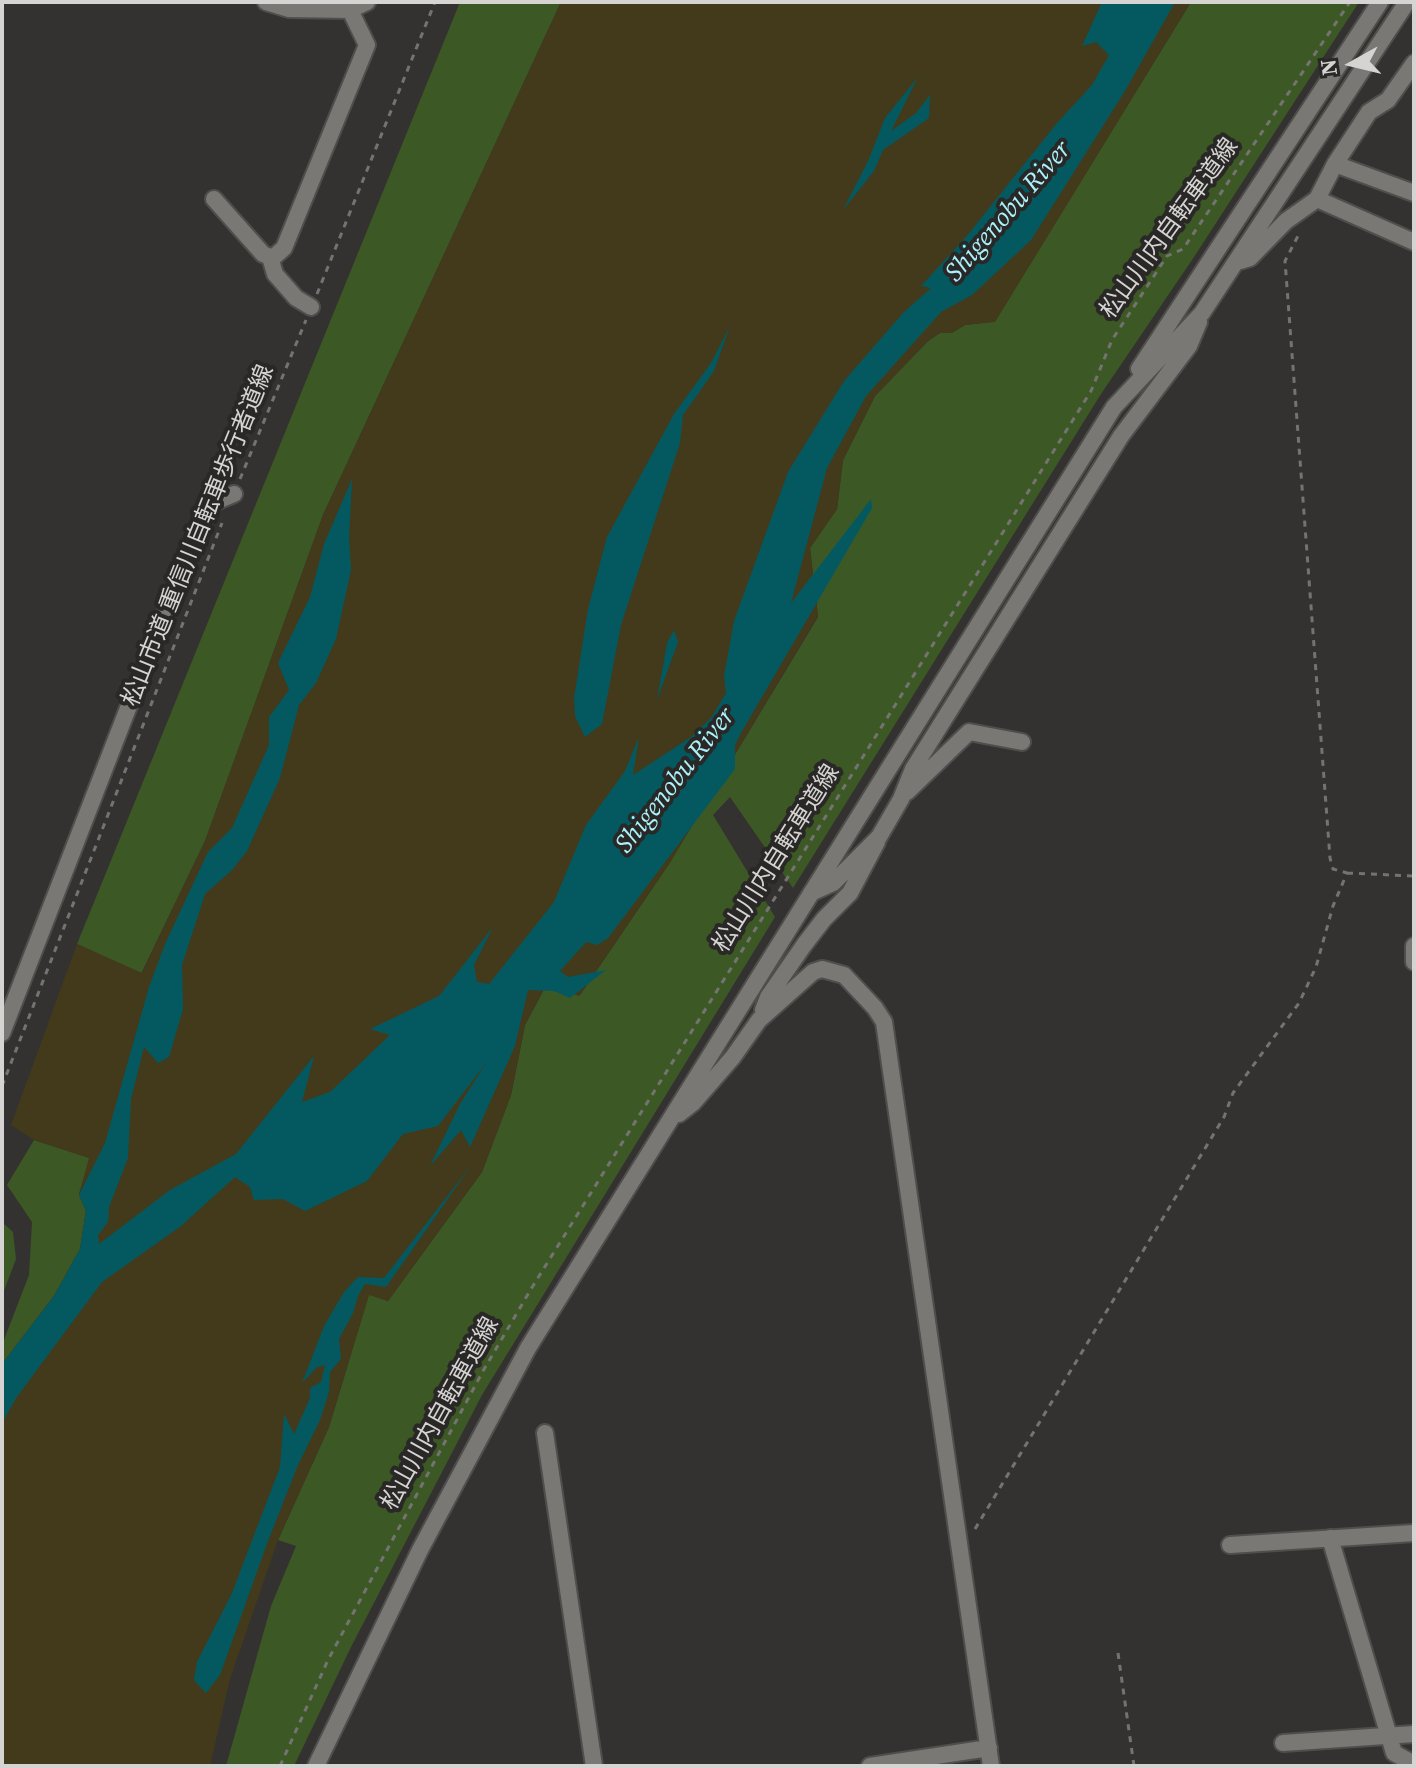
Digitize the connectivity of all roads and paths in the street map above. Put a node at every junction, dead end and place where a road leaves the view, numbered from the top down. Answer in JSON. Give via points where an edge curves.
{"nodes":[{"id":1,"x":266,"y":2,"type":"edge"},
{"id":2,"x":367,"y":2,"type":"edge"},
{"id":3,"x":435,"y":2,"type":"edge"},
{"id":4,"x":1350,"y":2,"type":"edge"},
{"id":5,"x":1380,"y":2,"type":"edge"},
{"id":6,"x":1407,"y":2,"type":"edge"},
{"id":7,"x":350,"y":10,"type":"junction"},
{"id":8,"x":1414,"y":63,"type":"edge"},
{"id":9,"x":1335,"y":164,"type":"junction"},
{"id":10,"x":1414,"y":193,"type":"edge"},
{"id":11,"x":214,"y":199,"type":"dead end"},
{"id":12,"x":1317,"y":199,"type":"junction"},
{"id":13,"x":1304,"y":224,"type":"dead end"},
{"id":14,"x":1414,"y":242,"type":"edge"},
{"id":15,"x":270,"y":257,"type":"junction"},
{"id":16,"x":1235,"y":263,"type":"junction"},
{"id":17,"x":311,"y":307,"type":"junction"},
{"id":18,"x":1202,"y":313,"type":"junction"},
{"id":19,"x":1114,"y":407,"type":"junction"},
{"id":20,"x":234,"y":494,"type":"joint"},
{"id":21,"x":223,"y":521,"type":"dead end"},
{"id":22,"x":1022,"y":742,"type":"dead end"},
{"id":23,"x":901,"y":799,"type":"junction"},
{"id":24,"x":879,"y":837,"type":"junction"},
{"id":25,"x":1347,"y":873,"type":"junction"},
{"id":26,"x":1414,"y":876,"type":"edge"},
{"id":27,"x":811,"y":893,"type":"junction"},
{"id":28,"x":1414,"y":946,"type":"edge"},
{"id":29,"x":1414,"y":962,"type":"edge"},
{"id":30,"x":759,"y":1020,"type":"junction"},
{"id":31,"x":2,"y":1033,"type":"edge"},
{"id":32,"x":2,"y":1086,"type":"edge"},
{"id":33,"x":669,"y":1122,"type":"junction"},
{"id":34,"x":545,"y":1433,"type":"dead end"},
{"id":35,"x":1414,"y":1533,"type":"edge"},
{"id":36,"x":1330,"y":1538,"type":"junction"},
{"id":37,"x":1230,"y":1545,"type":"dead end"},
{"id":38,"x":960,"y":1553,"type":"junction"},
{"id":39,"x":1118,"y":1653,"type":"dead end"},
{"id":40,"x":1414,"y":1734,"type":"edge"},
{"id":41,"x":1389,"y":1736,"type":"junction"},
{"id":42,"x":1283,"y":1743,"type":"dead end"},
{"id":43,"x":989,"y":1748,"type":"junction"},
{"id":44,"x":1414,"y":1764,"type":"edge"},
{"id":45,"x":280,"y":1766,"type":"edge"},
{"id":46,"x":316,"y":1766,"type":"edge"},
{"id":47,"x":594,"y":1766,"type":"edge"},
{"id":48,"x":870,"y":1766,"type":"edge"},
{"id":49,"x":991,"y":1766,"type":"edge"},
{"id":50,"x":1134,"y":1766,"type":"edge"}],
"edges":[{"from":1,"to":7,"type":"street","via":[[289,9]]},
{"from":2,"to":7,"type":"street"},
{"from":3,"to":17,"type":"path","name":"松山市道 重信川自転車歩行者道線"},
{"from":4,"to":45,"type":"path","name":"松山川内自転車道線","via":[[1183,249],[1167,256],[1112,340],[1091,391],[506,1330],[328,1660]]},
{"from":5,"to":19,"type":"street"},
{"from":6,"to":16,"type":"street"},
{"from":7,"to":15,"type":"street","via":[[367,45],[284,248]]},
{"from":8,"to":9,"type":"street","via":[[1388,100],[1369,112]]},
{"from":9,"to":10,"type":"street"},
{"from":9,"to":12,"type":"street"},
{"from":11,"to":15,"type":"street"},
{"from":12,"to":14,"type":"street"},
{"from":12,"to":16,"type":"street","via":[[1250,258]]},
{"from":13,"to":25,"type":"path","via":[[1285,261],[1330,858],[1333,869]]},
{"from":15,"to":17,"type":"street","via":[[275,274]]},
{"from":16,"to":18,"type":"street"},
{"from":17,"to":20,"type":"path","name":"松山市道 重信川自転車歩行者道線"},
{"from":18,"to":19,"type":"street"},
{"from":18,"to":23,"type":"street","via":[[1189,346],[1121,436],[913,769]]},
{"from":19,"to":27,"type":"street"},
{"from":20,"to":31,"type":"street","via":[[215,502],[198,528]]},
{"from":21,"to":32,"type":"path","name":"松山市道 重信川自転車歩行者道線"},
{"from":22,"to":23,"type":"street","via":[[969,732]]},
{"from":23,"to":24,"type":"street"},
{"from":24,"to":27,"type":"street","via":[[833,883]]},
{"from":24,"to":30,"type":"street","via":[[850,893],[804,945],[768,997]]},
{"from":25,"to":26,"type":"path"},
{"from":25,"to":38,"type":"path","via":[[1299,1003],[1233,1093],[1224,1117]]},
{"from":27,"to":33,"type":"street"},
{"from":28,"to":29,"type":"street"},
{"from":30,"to":33,"type":"street","via":[[693,1103]]},
{"from":30,"to":38,"type":"street","via":[[802,980],[822,969],[844,975],[884,1022]]},
{"from":33,"to":46,"type":"street","via":[[528,1348],[420,1550]]},
{"from":34,"to":47,"type":"street"},
{"from":35,"to":36,"type":"street"},
{"from":36,"to":37,"type":"street"},
{"from":36,"to":41,"type":"street"},
{"from":38,"to":43,"type":"street"},
{"from":39,"to":50,"type":"path"},
{"from":40,"to":41,"type":"street"},
{"from":41,"to":42,"type":"street"},
{"from":41,"to":44,"type":"street","via":[[1394,1753]]},
{"from":43,"to":48,"type":"street"},
{"from":43,"to":49,"type":"street"}]}
